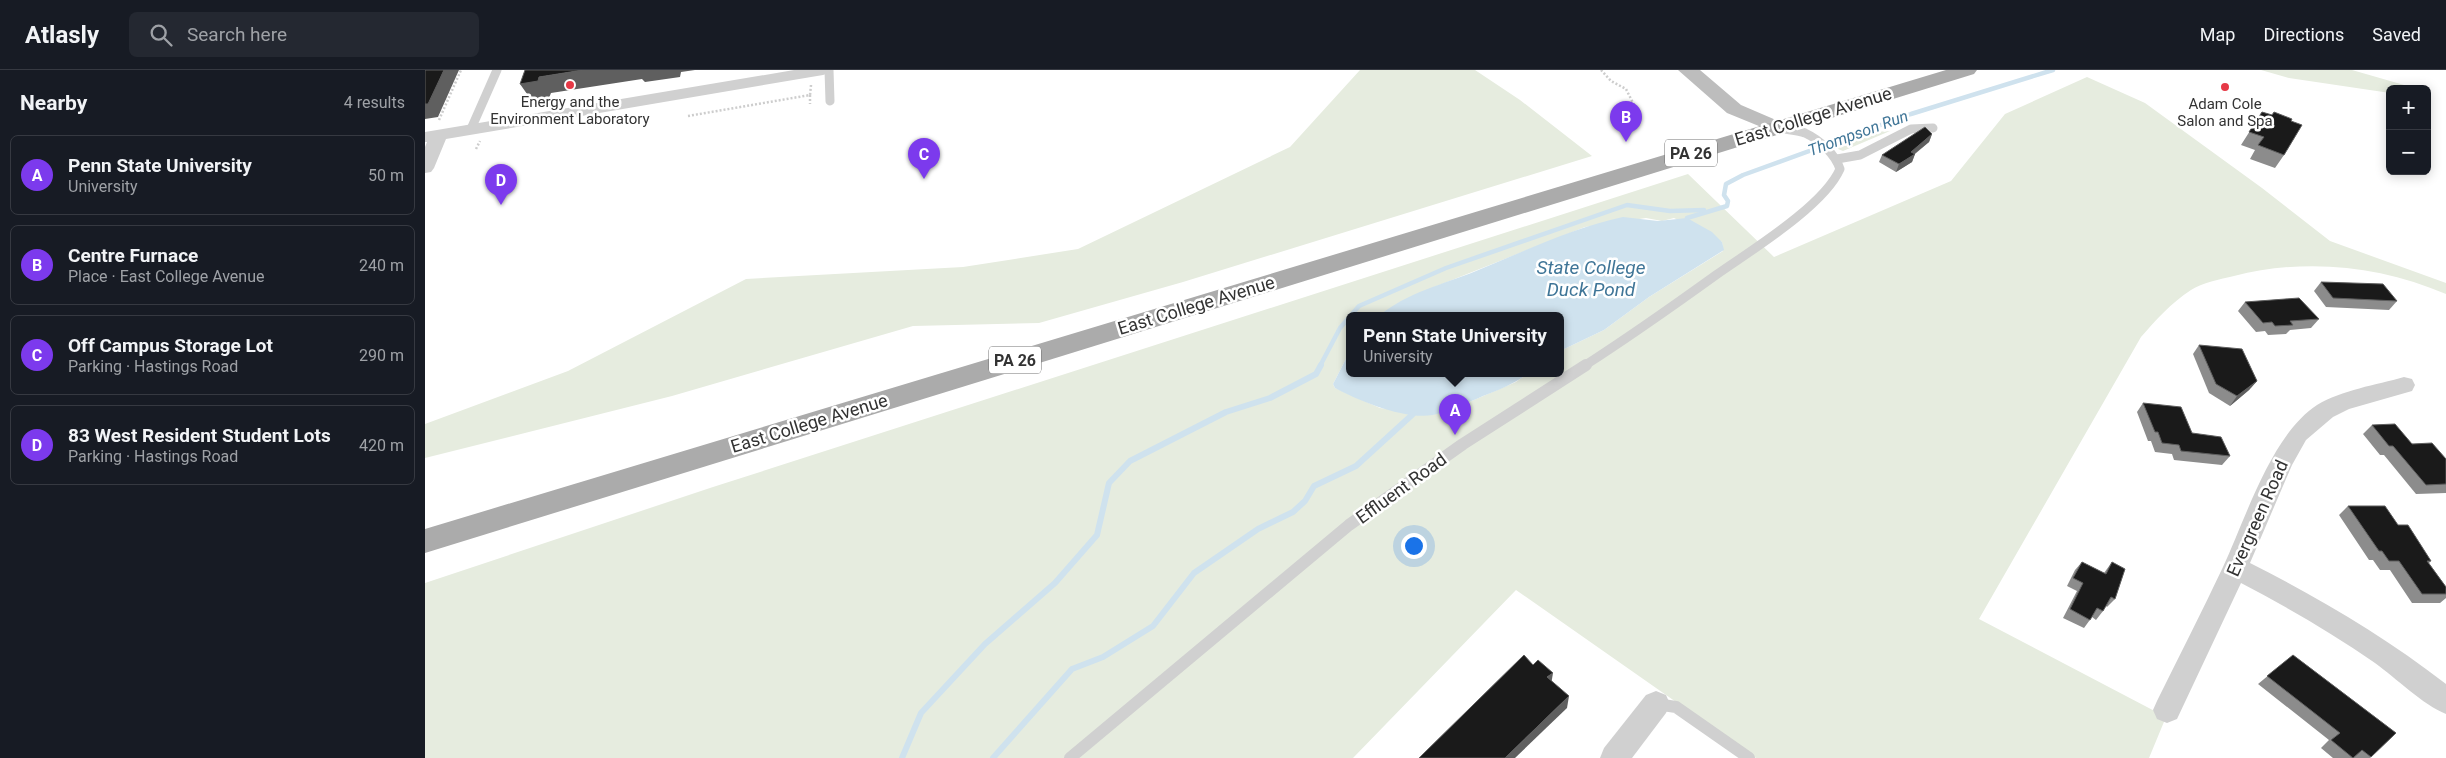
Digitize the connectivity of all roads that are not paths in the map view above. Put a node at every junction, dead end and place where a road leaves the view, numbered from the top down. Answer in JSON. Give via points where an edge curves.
{"nodes":[{"id":1,"x":497,"y":70,"type":"edge"},
{"id":2,"x":829,"y":70,"type":"edge"},
{"id":3,"x":1688,"y":70,"type":"edge"},
{"id":4,"x":1967,"y":70,"type":"edge"},
{"id":5,"x":817,"y":73,"type":"edge"},
{"id":6,"x":830,"y":101,"type":"dead end"},
{"id":7,"x":1777,"y":127,"type":"junction"},
{"id":8,"x":1933,"y":128,"type":"dead end"},
{"id":9,"x":471,"y":129,"type":"junction"},
{"id":10,"x":433,"y":133,"type":"edge"},
{"id":11,"x":1837,"y":159,"type":"junction"},
{"id":12,"x":425,"y":168,"type":"edge"},
{"id":13,"x":2404,"y":385,"type":"dead end"},
{"id":14,"x":425,"y":541,"type":"edge"},
{"id":15,"x":2235,"y":568,"type":"junction"},
{"id":16,"x":2446,"y":701,"type":"edge"},
{"id":17,"x":1656,"y":704,"type":"joint"},
{"id":18,"x":2167,"y":710,"type":"dead end"},
{"id":19,"x":1070,"y":758,"type":"edge"},
{"id":20,"x":1614,"y":758,"type":"edge"},
{"id":21,"x":1749,"y":758,"type":"edge"}],
"edges":[{"from":1,"to":9,"type":"lane"},
{"from":2,"to":6,"type":"lane"},
{"from":3,"to":7,"type":"street","via":[[1734,109]]},
{"from":4,"to":7,"type":"main road","name":"East College Avenue","number":"PA 26"},
{"from":5,"to":9,"type":"street"},
{"from":7,"to":11,"type":"lane","via":[[1805,133]]},
{"from":7,"to":14,"type":"main road","name":"East College Avenue","number":"PA 26"},
{"from":8,"to":11,"type":"lane","via":[[1911,129],[1860,155]]},
{"from":9,"to":10,"type":"street"},
{"from":10,"to":12,"type":"street"},
{"from":11,"to":19,"type":"lane","name":"Effluent Road","via":[[1840,169],[1836,178],[1805,210],[1621,342],[1463,444],[1349,525]]},
{"from":13,"to":15,"type":"street","name":"Evergreen Road","via":[[2325,411],[2298,434],[2281,464]]},
{"from":15,"to":16,"type":"street","via":[[2324,616]]},
{"from":15,"to":18,"type":"street","name":"Evergreen Road"},
{"from":17,"to":20,"type":"street"},
{"from":17,"to":21,"type":"lane","via":[[1676,707]]}]}
